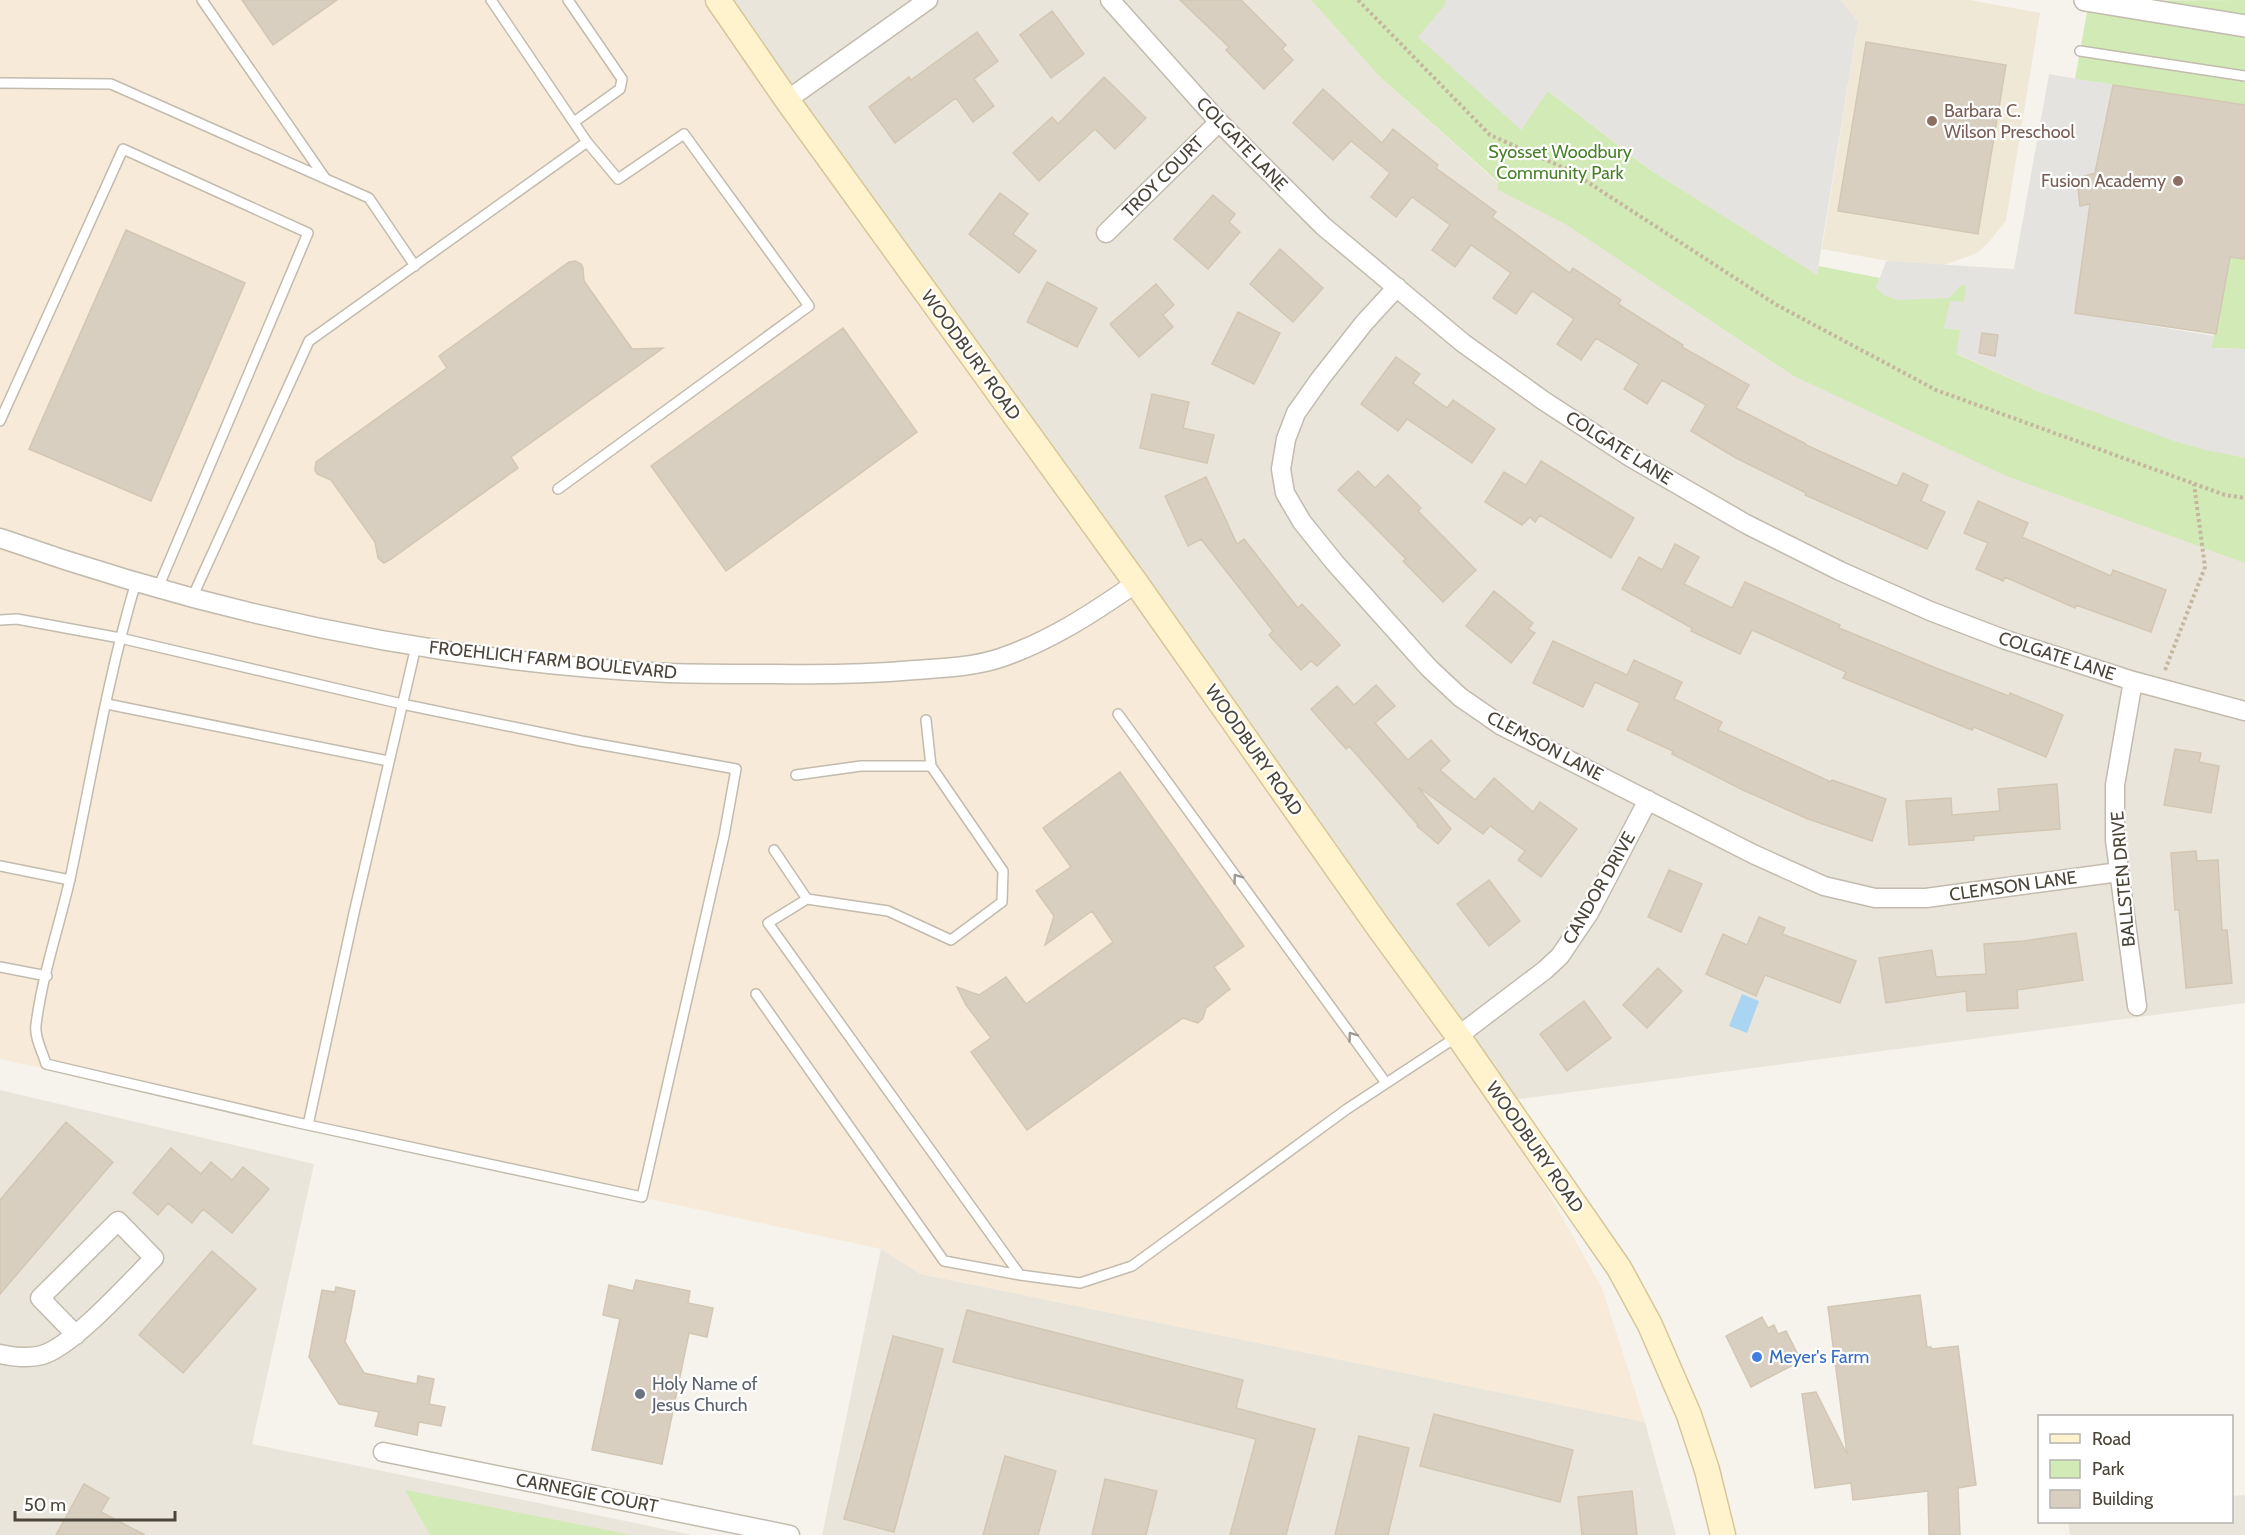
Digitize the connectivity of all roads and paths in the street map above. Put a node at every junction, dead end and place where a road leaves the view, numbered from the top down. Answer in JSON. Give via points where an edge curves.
{"nodes":[{"id":1,"x":202,"y":0,"type":"edge"},
{"id":2,"x":491,"y":0,"type":"edge"},
{"id":3,"x":568,"y":0,"type":"edge"},
{"id":4,"x":718,"y":0,"type":"edge"},
{"id":5,"x":928,"y":0,"type":"edge"},
{"id":6,"x":1110,"y":0,"type":"edge"},
{"id":7,"x":1358,"y":0,"type":"edge"},
{"id":8,"x":2085,"y":0,"type":"edge"},
{"id":9,"x":2245,"y":26,"type":"edge"},
{"id":10,"x":2080,"y":51,"type":"dead end"},
{"id":11,"x":2245,"y":76,"type":"edge"},
{"id":12,"x":0,"y":83,"type":"edge"},
{"id":13,"x":787,"y":100,"type":"junction"},
{"id":14,"x":574,"y":122,"type":"junction"},
{"id":15,"x":1219,"y":122,"type":"junction"},
{"id":16,"x":587,"y":142,"type":"junction"},
{"id":17,"x":326,"y":180,"type":"junction"},
{"id":18,"x":1106,"y":233,"type":"dead end"},
{"id":19,"x":415,"y":266,"type":"junction"},
{"id":20,"x":1397,"y":287,"type":"junction"},
{"id":21,"x":0,"y":421,"type":"edge"},
{"id":22,"x":2194,"y":484,"type":"junction"},
{"id":23,"x":558,"y":489,"type":"dead end"},
{"id":24,"x":2245,"y":498,"type":"edge"},
{"id":25,"x":0,"y":538,"type":"edge"},
{"id":26,"x":136,"y":582,"type":"junction"},
{"id":27,"x":1136,"y":584,"type":"junction"},
{"id":28,"x":158,"y":588,"type":"junction"},
{"id":29,"x":191,"y":598,"type":"junction"},
{"id":30,"x":0,"y":620,"type":"edge"},
{"id":31,"x":120,"y":639,"type":"junction"},
{"id":32,"x":416,"y":646,"type":"junction"},
{"id":33,"x":2133,"y":681,"type":"junction"},
{"id":34,"x":2158,"y":687,"type":"junction"},
{"id":35,"x":107,"y":704,"type":"junction"},
{"id":36,"x":402,"y":704,"type":"junction"},
{"id":37,"x":2245,"y":711,"type":"edge"},
{"id":38,"x":1118,"y":714,"type":"dead end"},
{"id":39,"x":926,"y":720,"type":"dead end"},
{"id":40,"x":388,"y":761,"type":"junction"},
{"id":41,"x":931,"y":766,"type":"junction"},
{"id":42,"x":796,"y":775,"type":"dead end"},
{"id":43,"x":1648,"y":800,"type":"junction"},
{"id":44,"x":774,"y":850,"type":"dead end"},
{"id":45,"x":0,"y":866,"type":"edge"},
{"id":46,"x":2119,"y":872,"type":"junction"},
{"id":47,"x":70,"y":880,"type":"junction"},
{"id":48,"x":807,"y":899,"type":"junction"},
{"id":49,"x":0,"y":967,"type":"edge"},
{"id":50,"x":46,"y":976,"type":"junction"},
{"id":51,"x":756,"y":994,"type":"dead end"},
{"id":52,"x":2137,"y":1006,"type":"dead end"},
{"id":53,"x":1458,"y":1036,"type":"junction"},
{"id":54,"x":1386,"y":1083,"type":"junction"},
{"id":55,"x":308,"y":1125,"type":"junction"},
{"id":56,"x":1020,"y":1275,"type":"junction"},
{"id":57,"x":76,"y":1335,"type":"junction"},
{"id":58,"x":0,"y":1354,"type":"edge"},
{"id":59,"x":383,"y":1452,"type":"dead end"},
{"id":60,"x":790,"y":1535,"type":"edge"},
{"id":61,"x":1723,"y":1535,"type":"edge"}],
"edges":[{"from":1,"to":17,"type":"lane"},
{"from":2,"to":14,"type":"lane"},
{"from":3,"to":14,"type":"lane","via":[[622,79],[620,89]]},
{"from":4,"to":13,"type":"main road","name":"WOODBURY ROAD"},
{"from":5,"to":13,"type":"street"},
{"from":6,"to":15,"type":"street","name":"COLGATE LANE"},
{"from":7,"to":22,"type":"path","via":[[1490,135],[1569,170],[1774,304],[1935,390]]},
{"from":8,"to":9,"type":"street"},
{"from":10,"to":11,"type":"lane"},
{"from":12,"to":17,"type":"lane","via":[[111,84]]},
{"from":13,"to":27,"type":"main road","name":"WOODBURY ROAD"},
{"from":14,"to":16,"type":"lane"},
{"from":15,"to":18,"type":"street","name":"TROY COURT"},
{"from":15,"to":20,"type":"street","name":"COLGATE LANE","via":[[1323,226]]},
{"from":16,"to":19,"type":"lane"},
{"from":16,"to":23,"type":"lane","via":[[618,178],[684,134],[809,306]]},
{"from":17,"to":19,"type":"lane","via":[[369,198]]},
{"from":19,"to":29,"type":"lane","via":[[309,341]]},
{"from":20,"to":33,"type":"street","name":"COLGATE LANE","via":[[1463,343],[1544,401],[1630,457],[1746,524],[1930,610],[2006,640]]},
{"from":20,"to":43,"type":"street","name":"CLEMSON LANE","via":[[1296,412],[1281,469],[1285,492],[1302,522],[1335,563],[1460,697],[1502,726]]},
{"from":21,"to":28,"type":"lane","via":[[123,149],[308,233]]},
{"from":22,"to":24,"type":"path"},
{"from":22,"to":34,"type":"path","via":[[2205,567]]},
{"from":25,"to":26,"type":"street","name":"FROEHLICH FARM BOULEVARD"},
{"from":26,"to":28,"type":"street","name":"FROEHLICH FARM BOULEVARD"},
{"from":26,"to":31,"type":"lane"},
{"from":27,"to":32,"type":"street","name":"FROEHLICH FARM BOULEVARD","via":[[1036,643],[995,659],[956,667],[848,675],[668,673]]},
{"from":27,"to":53,"type":"main road","name":"WOODBURY ROAD"},
{"from":28,"to":29,"type":"street","name":"FROEHLICH FARM BOULEVARD"},
{"from":29,"to":32,"type":"street","name":"FROEHLICH FARM BOULEVARD","via":[[300,625]]},
{"from":30,"to":31,"type":"lane"},
{"from":31,"to":35,"type":"lane"},
{"from":31,"to":36,"type":"lane"},
{"from":32,"to":36,"type":"lane"},
{"from":33,"to":34,"type":"street","name":"COLGATE LANE"},
{"from":33,"to":46,"type":"street","name":"BALLSTEN DRIVE","via":[[2115,785]]},
{"from":34,"to":37,"type":"street","name":"COLGATE LANE"},
{"from":35,"to":40,"type":"lane"},
{"from":35,"to":47,"type":"lane"},
{"from":36,"to":40,"type":"lane"},
{"from":36,"to":55,"type":"lane","via":[[735,769],[724,836],[642,1197]]},
{"from":54,"to":38,"type":"lane","one_way":true},
{"from":39,"to":41,"type":"lane"},
{"from":40,"to":55,"type":"lane"},
{"from":41,"to":42,"type":"lane","via":[[861,766]]},
{"from":41,"to":48,"type":"lane","via":[[1003,871],[1002,902],[951,940],[888,911]]},
{"from":43,"to":46,"type":"street","name":"CLEMSON LANE","via":[[1824,886],[1875,897],[1926,898]]},
{"from":43,"to":53,"type":"street","name":"CANDOR DRIVE","via":[[1589,913],[1560,956]]},
{"from":44,"to":48,"type":"lane"},
{"from":45,"to":47,"type":"lane"},
{"from":46,"to":52,"type":"street","name":"BALLSTEN DRIVE"},
{"from":47,"to":50,"type":"lane"},
{"from":48,"to":56,"type":"lane","via":[[768,923]]},
{"from":49,"to":50,"type":"lane"},
{"from":50,"to":55,"type":"lane","via":[[35,1028],[46,1064]]},
{"from":51,"to":56,"type":"lane","via":[[944,1261]]},
{"from":53,"to":54,"type":"lane"},
{"from":53,"to":61,"type":"main road","name":"WOODBURY ROAD","via":[[1619,1268],[1650,1325],[1689,1414]]},
{"from":54,"to":56,"type":"lane","via":[[1132,1266],[1080,1283]]},
{"from":57,"to":57,"type":"street","via":[[154,1258],[118,1221],[40,1298]]},
{"from":57,"to":58,"type":"street","via":[[44,1355],[19,1358]]},
{"from":59,"to":60,"type":"street","name":"CARNEGIE COURT"}]}
